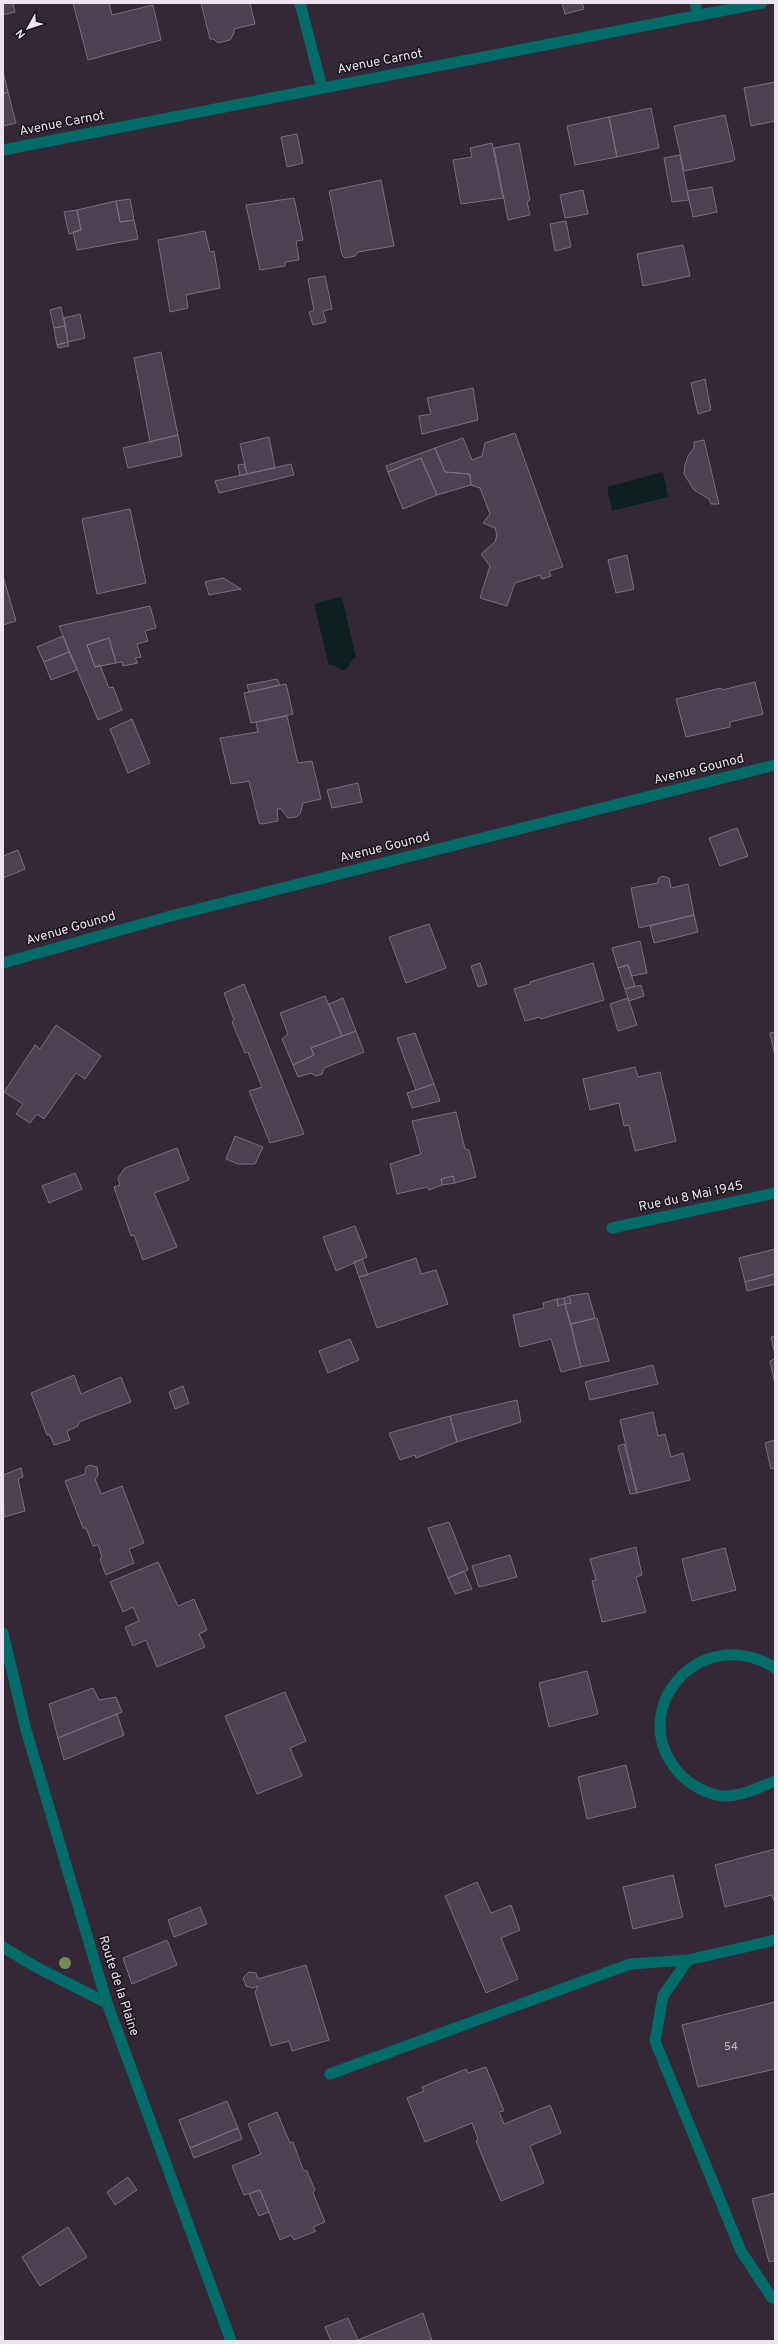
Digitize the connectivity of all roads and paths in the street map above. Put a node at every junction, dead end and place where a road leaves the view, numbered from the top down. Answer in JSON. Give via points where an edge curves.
{"nodes":[{"id":1,"x":300,"y":3,"type":"edge"},
{"id":2,"x":695,"y":3,"type":"edge"},
{"id":3,"x":762,"y":3,"type":"edge"},
{"id":4,"x":698,"y":15,"type":"junction"},
{"id":5,"x":322,"y":88,"type":"junction"},
{"id":6,"x":3,"y":150,"type":"edge"},
{"id":7,"x":775,"y":765,"type":"edge"},
{"id":8,"x":3,"y":963,"type":"edge"},
{"id":9,"x":775,"y":1193,"type":"edge"},
{"id":10,"x":612,"y":1228,"type":"dead end"},
{"id":11,"x":3,"y":1633,"type":"edge"},
{"id":12,"x":775,"y":1668,"type":"edge"},
{"id":13,"x":775,"y":1781,"type":"edge"},
{"id":14,"x":775,"y":1940,"type":"edge"},
{"id":15,"x":3,"y":1947,"type":"edge"},
{"id":16,"x":688,"y":1960,"type":"junction"},
{"id":17,"x":107,"y":2003,"type":"junction"},
{"id":18,"x":330,"y":2074,"type":"dead end"},
{"id":19,"x":775,"y":2298,"type":"edge"},
{"id":20,"x":232,"y":2341,"type":"edge"}],
"edges":[{"from":1,"to":5,"type":"street"},
{"from":2,"to":4,"type":"street"},
{"from":3,"to":4,"type":"street","name":"Avenue Carnot"},
{"from":4,"to":5,"type":"street","name":"Avenue Carnot"},
{"from":5,"to":6,"type":"street","name":"Avenue Carnot"},
{"from":7,"to":8,"type":"street","name":"Avenue Gounod","via":[[175,915]]},
{"from":9,"to":10,"type":"street","name":"Rue du 8 Mai 1945"},
{"from":11,"to":17,"type":"street","name":"Route de la Plaine","via":[[26,1730]]},
{"from":12,"to":13,"type":"street","via":[[754,1657],[740,1654],[722,1654],[695,1664],[682,1675],[668,1694],[661,1717],[661,1731],[664,1747],[676,1770],[701,1790],[726,1796]]},
{"from":14,"to":16,"type":"street"},
{"from":15,"to":17,"type":"street"},
{"from":16,"to":18,"type":"street","via":[[630,1964]]},
{"from":16,"to":19,"type":"street","via":[[663,1996],[655,2041],[740,2251],[772,2298]]},
{"from":17,"to":20,"type":"street","name":"Route de la Plaine"}]}
